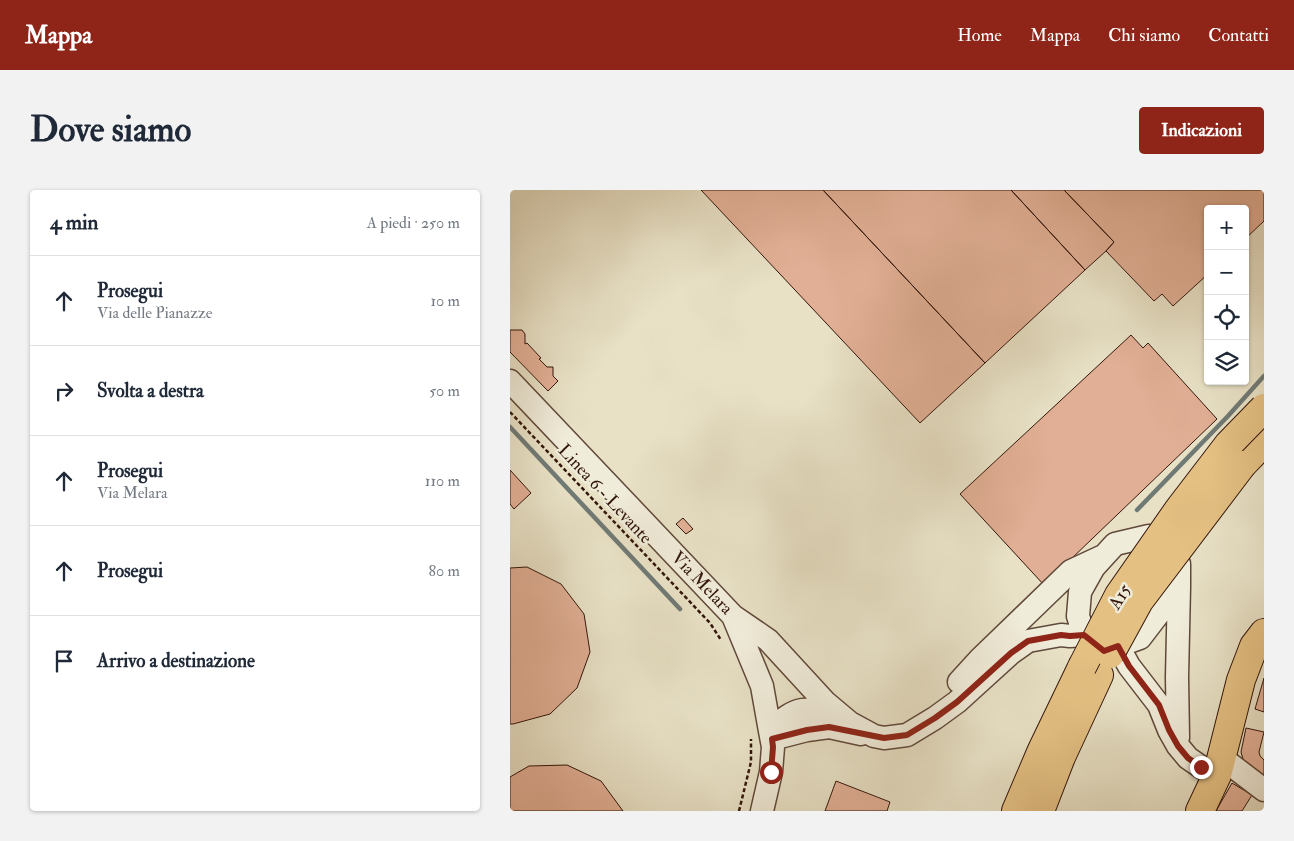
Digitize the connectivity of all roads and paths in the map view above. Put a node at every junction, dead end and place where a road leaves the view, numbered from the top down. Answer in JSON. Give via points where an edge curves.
{"nodes":[{"id":1,"x":510,"y":381,"type":"edge"},
{"id":2,"x":1264,"y":408,"type":"edge"},
{"id":3,"x":510,"y":412,"type":"edge"},
{"id":4,"x":1264,"y":422,"type":"edge"},
{"id":5,"x":1264,"y":442,"type":"edge"},
{"id":6,"x":1200,"y":499,"type":"junction"},
{"id":7,"x":1148,"y":536,"type":"junction"},
{"id":8,"x":1104,"y":556,"type":"junction"},
{"id":9,"x":1179,"y":564,"type":"junction"},
{"id":10,"x":1179,"y":587,"type":"junction"},
{"id":11,"x":733,"y":616,"type":"junction"},
{"id":12,"x":1264,"y":633,"type":"edge"},
{"id":13,"x":1084,"y":635,"type":"junction"},
{"id":14,"x":725,"y":646,"type":"dead end"},
{"id":15,"x":1118,"y":646,"type":"junction"},
{"id":16,"x":1090,"y":671,"type":"junction"},
{"id":17,"x":850,"y":723,"type":"junction"},
{"id":18,"x":918,"y":728,"type":"junction"},
{"id":19,"x":765,"y":734,"type":"junction"},
{"id":20,"x":874,"y":736,"type":"junction"},
{"id":21,"x":1178,"y":746,"type":"junction"},
{"id":22,"x":1052,"y":753,"type":"junction"},
{"id":23,"x":1219,"y":767,"type":"junction"},
{"id":24,"x":1264,"y":790,"type":"edge"},
{"id":25,"x":739,"y":811,"type":"edge"},
{"id":26,"x":762,"y":811,"type":"edge"},
{"id":27,"x":1016,"y":811,"type":"edge"},
{"id":28,"x":1040,"y":811,"type":"edge"},
{"id":29,"x":1200,"y":811,"type":"edge"}],
"edges":[{"from":1,"to":11,"type":"street","name":"Via Melara"},
{"from":2,"to":16,"type":"main road","name":"A15","number":"A15","bridge":true,"via":[[1228,445],[1119,595]]},
{"from":3,"to":14,"type":"path","name":"Linea 6 - Levante","via":[[710,623]]},
{"from":4,"to":6,"type":"street"},
{"from":5,"to":16,"type":"main road","name":"A15","number":"A15","bridge":true,"via":[[1242,464]]},
{"from":6,"to":7,"type":"street","via":[[1182,518]]},
{"from":6,"to":9,"type":"street"},
{"from":7,"to":8,"type":"street","via":[[1115,544]]},
{"from":7,"to":9,"type":"street"},
{"from":8,"to":13,"type":"street","via":[[1080,592],[1078,616]]},
{"from":8,"to":18,"type":"street","name":"Via Melara","via":[[1071,571],[980,659]]},
{"from":9,"to":10,"type":"street"},
{"from":10,"to":15,"type":"street","via":[[1140,638]]},
{"from":10,"to":21,"type":"street"},
{"from":11,"to":17,"type":"street","name":"Via Melara","via":[[768,640],[825,702]]},
{"from":11,"to":19,"type":"street","via":[[762,686]]},
{"from":12,"to":23,"type":"main road","via":[[1254,646],[1241,680]]},
{"from":13,"to":15,"type":"street","via":[[1104,651]]},
{"from":13,"to":18,"type":"street","name":"Via Melara","via":[[1028,641],[957,702]]},
{"from":15,"to":21,"type":"street","via":[[1159,705]]},
{"from":16,"to":22,"type":"main road","name":"A15","number":"A15"},
{"from":17,"to":19,"type":"street","via":[[806,709],[783,719]]},
{"from":17,"to":20,"type":"street","name":"Via Melara"},
{"from":18,"to":20,"type":"street","name":"Via Melara","via":[[907,735]]},
{"from":19,"to":20,"type":"street","via":[[829,727]]},
{"from":19,"to":25,"type":"path","via":[[751,762]]},
{"from":19,"to":26,"type":"street","via":[[773,747]]},
{"from":21,"to":23,"type":"street","via":[[1201,767]]},
{"from":22,"to":27,"type":"main road","name":"A15"},
{"from":22,"to":28,"type":"main road","name":"A15"},
{"from":23,"to":24,"type":"street"},
{"from":23,"to":29,"type":"main road"}]}
